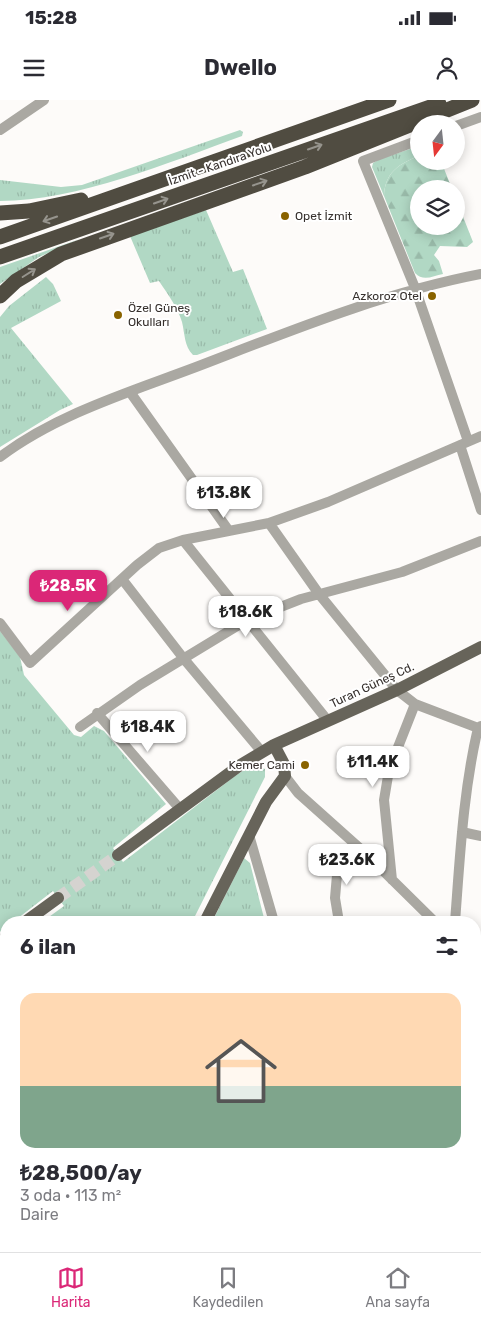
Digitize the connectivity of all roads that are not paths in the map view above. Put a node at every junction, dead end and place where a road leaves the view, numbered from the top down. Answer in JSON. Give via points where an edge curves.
{"nodes":[{"id":1,"x":44,"y":100,"type":"edge"},
{"id":2,"x":389,"y":100,"type":"edge"},
{"id":3,"x":450,"y":100,"type":"edge"},
{"id":4,"x":472,"y":100,"type":"edge"},
{"id":5,"x":481,"y":117,"type":"edge"},
{"id":6,"x":465,"y":123,"type":"edge"},
{"id":7,"x":0,"y":130,"type":"edge"},
{"id":8,"x":410,"y":143,"type":"edge"},
{"id":9,"x":195,"y":169,"type":"junction"},
{"id":10,"x":0,"y":213,"type":"edge"},
{"id":11,"x":0,"y":237,"type":"edge"},
{"id":12,"x":0,"y":257,"type":"edge"},
{"id":13,"x":481,"y":274,"type":"edge"},
{"id":14,"x":415,"y":288,"type":"junction"},
{"id":15,"x":0,"y":296,"type":"edge"},
{"id":16,"x":130,"y":392,"type":"junction"},
{"id":17,"x":481,"y":436,"type":"edge"},
{"id":18,"x":464,"y":443,"type":"junction"},
{"id":19,"x":0,"y":456,"type":"edge"},
{"id":20,"x":481,"y":510,"type":"edge"},
{"id":21,"x":269,"y":523,"type":"junction"},
{"id":22,"x":229,"y":531,"type":"junction"},
{"id":23,"x":183,"y":540,"type":"junction"},
{"id":24,"x":481,"y":541,"type":"edge"},
{"id":25,"x":122,"y":579,"type":"junction"},
{"id":26,"x":319,"y":594,"type":"junction"},
{"id":27,"x":247,"y":620,"type":"junction"},
{"id":28,"x":0,"y":623,"type":"edge"},
{"id":29,"x":481,"y":647,"type":"edge"},
{"id":30,"x":184,"y":659,"type":"junction"},
{"id":31,"x":397,"y":690,"type":"junction"},
{"id":32,"x":415,"y":704,"type":"junction"},
{"id":33,"x":97,"y":713,"type":"junction"},
{"id":34,"x":328,"y":720,"type":"junction"},
{"id":35,"x":80,"y":727,"type":"dead end"},
{"id":36,"x":480,"y":728,"type":"edge"},
{"id":37,"x":274,"y":745,"type":"junction"},
{"id":38,"x":262,"y":752,"type":"junction"},
{"id":39,"x":285,"y":776,"type":"junction"},
{"id":40,"x":180,"y":809,"type":"junction"},
{"id":41,"x":462,"y":832,"type":"junction"},
{"id":42,"x":249,"y":836,"type":"junction"},
{"id":43,"x":481,"y":836,"type":"edge"},
{"id":44,"x":364,"y":852,"type":"junction"},
{"id":45,"x":118,"y":855,"type":"tunnel mouth"},
{"id":46,"x":392,"y":880,"type":"junction"},
{"id":47,"x":58,"y":898,"type":"tunnel mouth"},
{"id":48,"x":421,"y":909,"type":"junction"},
{"id":49,"x":33,"y":916,"type":"edge"},
{"id":50,"x":208,"y":916,"type":"edge"},
{"id":51,"x":272,"y":916,"type":"edge"},
{"id":52,"x":338,"y":916,"type":"edge"},
{"id":53,"x":420,"y":916,"type":"edge"},
{"id":54,"x":429,"y":916,"type":"edge"},
{"id":55,"x":455,"y":916,"type":"edge"}],
"edges":[{"from":1,"to":7,"type":"street"},
{"from":2,"to":9,"type":"highway","name":"İzmit - Kandıra Yolu"},
{"from":12,"to":3,"type":"highway","name":"İzmit - Kandıra Yolu","one_way":true},
{"from":15,"to":4,"type":"highway","one_way":true,"via":[[16,281],[61,254],[305,167]]},
{"from":5,"to":6,"type":"street"},
{"from":8,"to":14,"type":"street","via":[[363,161]]},
{"from":9,"to":10,"type":"highway","via":[[164,173],[67,203]]},
{"from":9,"to":11,"type":"highway","name":"İzmit - Kandıra Yolu","one_way":true},
{"from":13,"to":14,"type":"street"},
{"from":14,"to":16,"type":"street"},
{"from":14,"to":18,"type":"street"},
{"from":16,"to":19,"type":"street","via":[[55,424]]},
{"from":16,"to":22,"type":"street"},
{"from":17,"to":18,"type":"street"},
{"from":18,"to":20,"type":"street"},
{"from":18,"to":21,"type":"street","via":[[328,502]]},
{"from":21,"to":22,"type":"street"},
{"from":21,"to":26,"type":"street"},
{"from":22,"to":23,"type":"street"},
{"from":23,"to":25,"type":"street","via":[[159,548]]},
{"from":23,"to":27,"type":"street"},
{"from":24,"to":26,"type":"street","via":[[388,576]]},
{"from":25,"to":28,"type":"street","via":[[30,663]]},
{"from":25,"to":30,"type":"street"},
{"from":26,"to":27,"type":"street"},
{"from":26,"to":31,"type":"street"},
{"from":27,"to":30,"type":"street"},
{"from":27,"to":34,"type":"street"},
{"from":29,"to":31,"type":"main road","name":"Turan Güneş Cd."},
{"from":30,"to":33,"type":"street"},
{"from":30,"to":38,"type":"street"},
{"from":31,"to":32,"type":"street"},
{"from":31,"to":34,"type":"main road","name":"Turan Güneş Cd."},
{"from":32,"to":36,"type":"street"},
{"from":32,"to":46,"type":"street","via":[[389,770],[384,800]]},
{"from":33,"to":35,"type":"street"},
{"from":33,"to":40,"type":"street"},
{"from":34,"to":37,"type":"main road","name":"Turan Güneş Cd."},
{"from":36,"to":41,"type":"street"},
{"from":37,"to":38,"type":"main road","name":"Turan Güneş Cd."},
{"from":37,"to":39,"type":"main road","via":[[284,764]]},
{"from":38,"to":40,"type":"main road","name":"Turan Güneş Cd."},
{"from":39,"to":42,"type":"main road","via":[[266,802]]},
{"from":39,"to":44,"type":"street","via":[[298,793]]},
{"from":40,"to":45,"type":"main road","name":"Turan Güneş Cd."},
{"from":41,"to":43,"type":"street"},
{"from":41,"to":55,"type":"street"},
{"from":42,"to":50,"type":"main road"},
{"from":42,"to":51,"type":"street"},
{"from":44,"to":46,"type":"street"},
{"from":44,"to":52,"type":"street","via":[[337,875],[334,883]]},
{"from":46,"to":48,"type":"street"},
{"from":47,"to":49,"type":"main road"},
{"from":48,"to":53,"type":"street"},
{"from":48,"to":54,"type":"street"}]}
